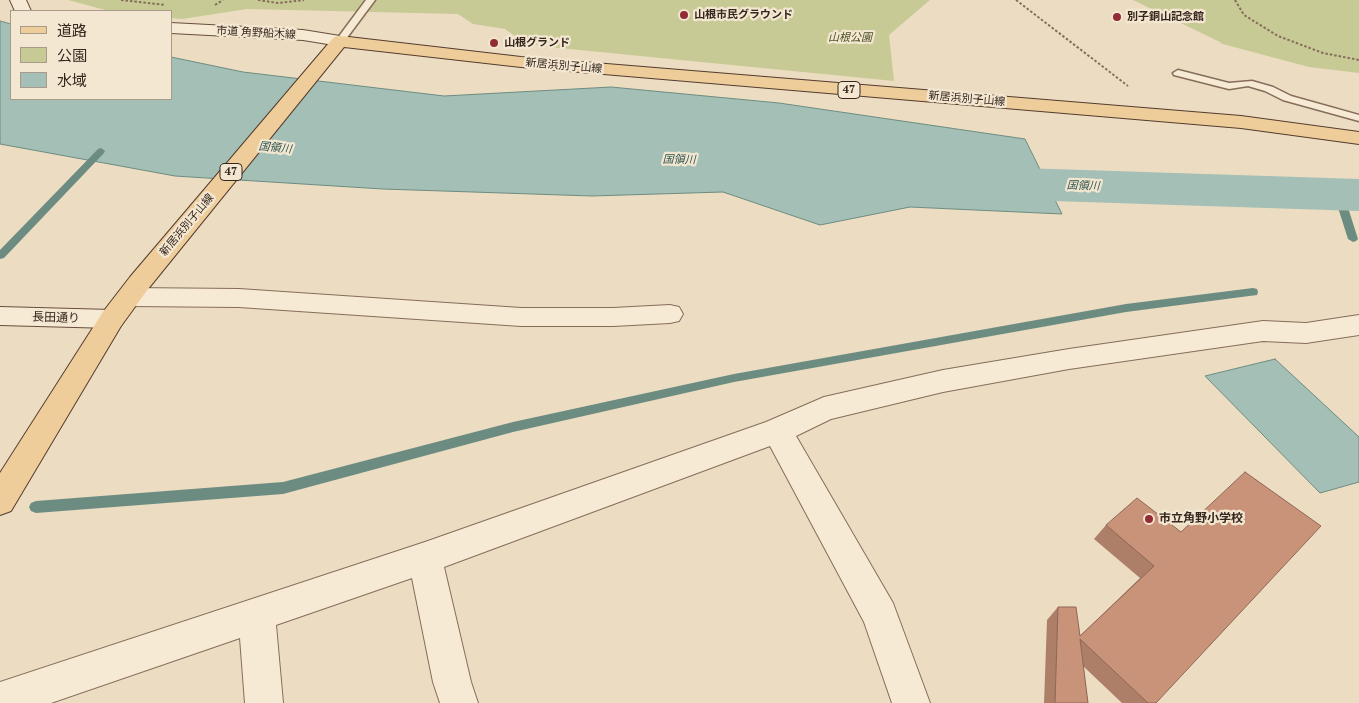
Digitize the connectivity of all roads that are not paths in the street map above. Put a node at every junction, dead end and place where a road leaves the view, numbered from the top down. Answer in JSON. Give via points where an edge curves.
{"nodes":[{"id":1,"x":371,"y":0,"type":"edge"},
{"id":2,"x":172,"y":28,"type":"edge"},
{"id":3,"x":340,"y":41,"type":"junction"},
{"id":4,"x":1178,"y":73,"type":"dead end"},
{"id":5,"x":1359,"y":118,"type":"edge"},
{"id":6,"x":1359,"y":138,"type":"edge"},
{"id":7,"x":126,"y":299,"type":"junction"},
{"id":8,"x":670,"y":314,"type":"dead end"},
{"id":9,"x":0,"y":316,"type":"edge"},
{"id":10,"x":1359,"y":325,"type":"edge"},
{"id":11,"x":777,"y":431,"type":"junction"},
{"id":12,"x":0,"y":501,"type":"edge"},
{"id":13,"x":425,"y":558,"type":"junction"},
{"id":14,"x":257,"y":616,"type":"junction"},
{"id":15,"x":0,"y":701,"type":"edge"},
{"id":16,"x":264,"y":703,"type":"edge"},
{"id":17,"x":459,"y":703,"type":"edge"},
{"id":18,"x":912,"y":703,"type":"edge"}],
"edges":[{"from":1,"to":3,"type":"lane"},
{"from":2,"to":3,"type":"street","name":"市道 角野船木線","via":[[303,35]]},
{"from":3,"to":6,"type":"main road","name":"新居浜別子山線","number":"47","via":[[521,62],[1241,122]]},
{"from":3,"to":7,"type":"main road","name":"新居浜別子山線","number":"47"},
{"from":4,"to":5,"type":"lane","via":[[1229,86],[1248,83],[1287,98]]},
{"from":7,"to":8,"type":"street","name":"長田通り","via":[[238,298],[521,317]]},
{"from":7,"to":9,"type":"street","name":"長田通り"},
{"from":7,"to":12,"type":"main road","name":"新居浜別子山線","number":"47"},
{"from":10,"to":11,"type":"street","via":[[1306,333],[1263,332],[1069,359],[943,381],[824,409]]},
{"from":11,"to":13,"type":"street"},
{"from":11,"to":18,"type":"street","via":[[880,615]]},
{"from":13,"to":14,"type":"street"},
{"from":13,"to":17,"type":"street"},
{"from":14,"to":15,"type":"street"},
{"from":14,"to":16,"type":"street"}]}
